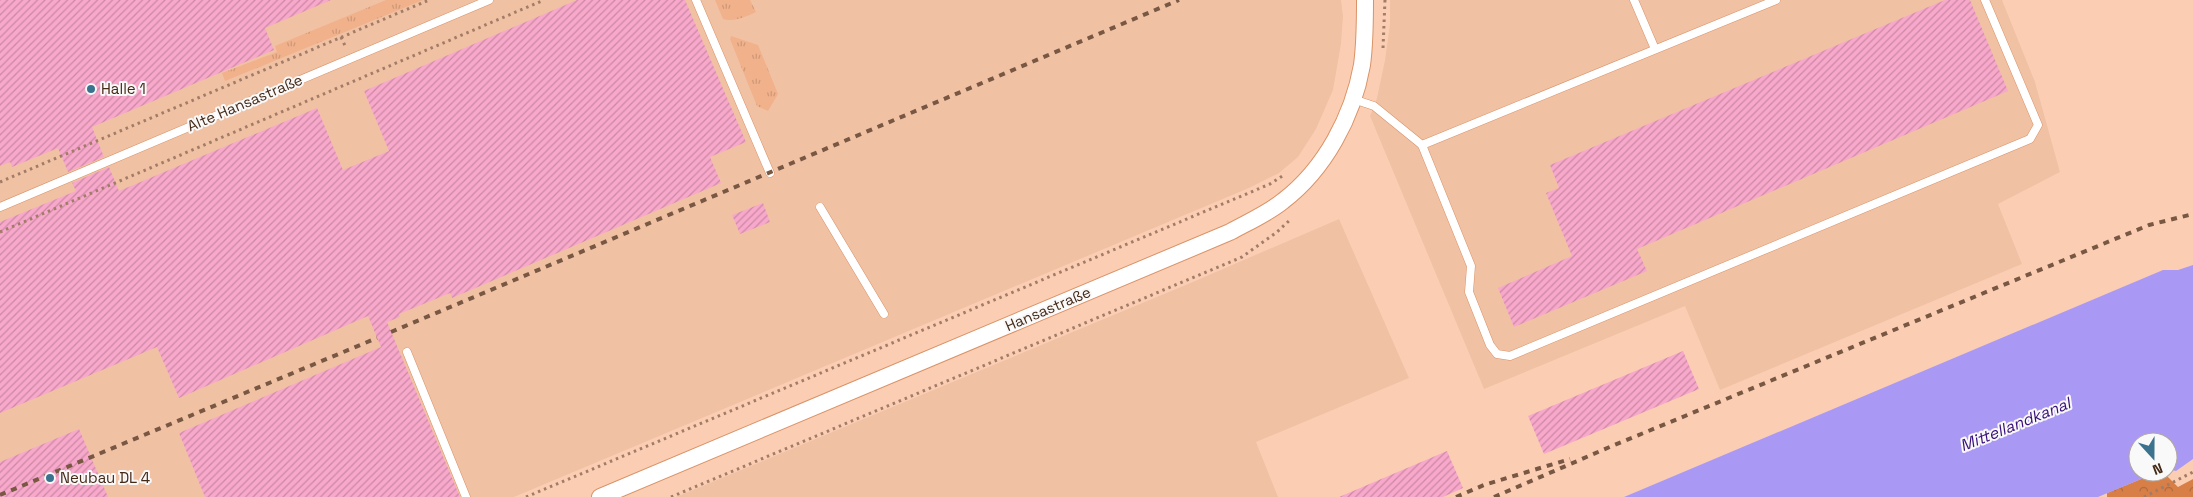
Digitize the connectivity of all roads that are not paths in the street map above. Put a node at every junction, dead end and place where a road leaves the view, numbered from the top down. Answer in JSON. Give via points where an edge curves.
{"nodes":[{"id":1,"x":489,"y":0,"type":"edge"},
{"id":2,"x":696,"y":0,"type":"edge"},
{"id":3,"x":1365,"y":0,"type":"edge"},
{"id":4,"x":1634,"y":0,"type":"edge"},
{"id":5,"x":1776,"y":0,"type":"edge"},
{"id":6,"x":1985,"y":0,"type":"edge"},
{"id":7,"x":1655,"y":49,"type":"junction"},
{"id":8,"x":1353,"y":99,"type":"junction"},
{"id":9,"x":1422,"y":145,"type":"junction"},
{"id":10,"x":770,"y":173,"type":"dead end"},
{"id":11,"x":0,"y":207,"type":"edge"},
{"id":12,"x":820,"y":207,"type":"dead end"},
{"id":13,"x":884,"y":314,"type":"dead end"},
{"id":14,"x":407,"y":352,"type":"dead end"},
{"id":15,"x":466,"y":497,"type":"edge"},
{"id":16,"x":600,"y":497,"type":"edge"}],
"edges":[{"from":1,"to":11,"type":"lane","name":"Alte Hansastraße"},
{"from":2,"to":10,"type":"lane"},
{"from":3,"to":8,"type":"street","name":"Hansastraße","via":[[1362,66]]},
{"from":4,"to":7,"type":"lane"},
{"from":5,"to":7,"type":"lane"},
{"from":6,"to":9,"type":"lane","via":[[2038,125],[2030,138],[1510,356],[1497,354],[1490,345],[1469,292],[1471,266]]},
{"from":7,"to":9,"type":"lane"},
{"from":8,"to":9,"type":"lane","via":[[1374,106]]},
{"from":8,"to":16,"type":"street","name":"Hansastraße","via":[[1343,125],[1323,157],[1299,188],[1269,212],[1230,232]]},
{"from":12,"to":13,"type":"lane"},
{"from":14,"to":15,"type":"lane"}]}
